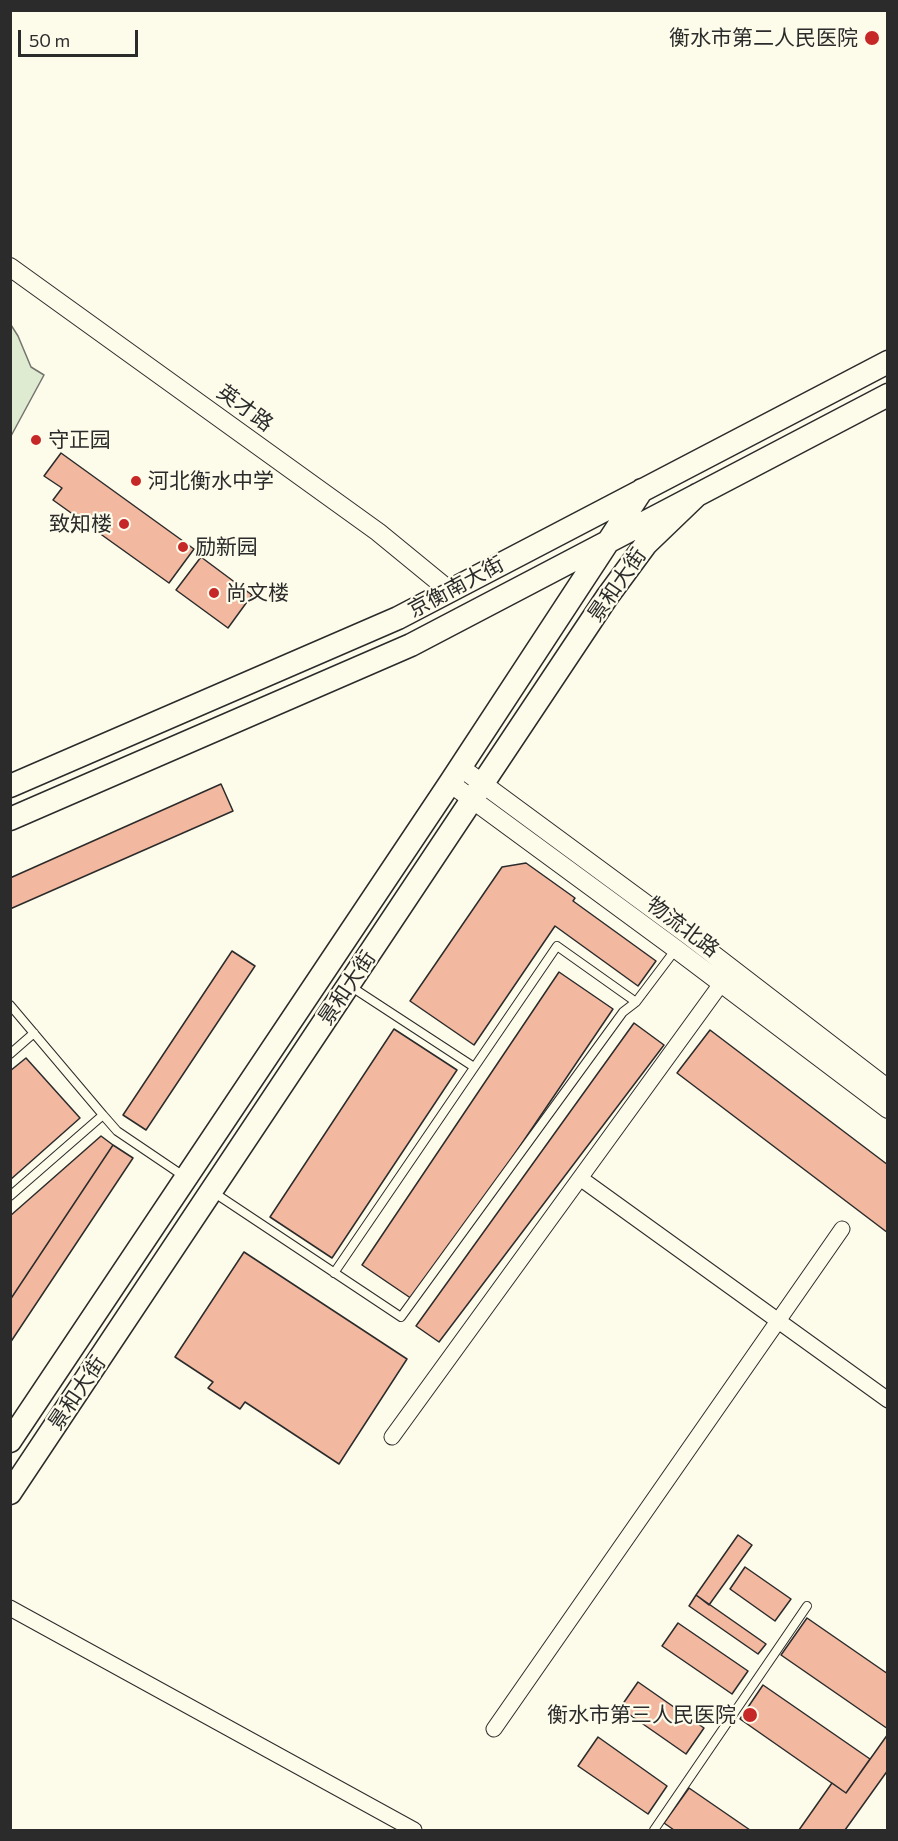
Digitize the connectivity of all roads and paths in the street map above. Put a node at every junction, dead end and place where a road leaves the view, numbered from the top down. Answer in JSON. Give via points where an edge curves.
{"nodes":[{"id":1,"x":10,"y":267,"type":"edge"},
{"id":2,"x":888,"y":362,"type":"edge"},
{"id":3,"x":888,"y":395,"type":"edge"},
{"id":4,"x":642,"y":490,"type":"junction"},
{"id":5,"x":696,"y":495,"type":"junction"},
{"id":6,"x":608,"y":542,"type":"junction"},
{"id":7,"x":450,"y":591,"type":"junction"},
{"id":8,"x":455,"y":775,"type":"junction"},
{"id":9,"x":10,"y":786,"type":"edge"},
{"id":10,"x":478,"y":792,"type":"junction"},
{"id":11,"x":10,"y":819,"type":"edge"},
{"id":12,"x":676,"y":949,"type":"junction"},
{"id":13,"x":349,"y":985,"type":"junction"},
{"id":14,"x":718,"y":988,"type":"dead end"},
{"id":15,"x":636,"y":1002,"type":"junction"},
{"id":16,"x":10,"y":1005,"type":"edge"},
{"id":17,"x":34,"y":1034,"type":"junction"},
{"id":18,"x":10,"y":1054,"type":"edge"},
{"id":19,"x":474,"y":1068,"type":"junction"},
{"id":20,"x":888,"y":1089,"type":"edge"},
{"id":21,"x":888,"y":1109,"type":"edge"},
{"id":22,"x":103,"y":1115,"type":"junction"},
{"id":23,"x":186,"y":1178,"type":"junction"},
{"id":24,"x":580,"y":1178,"type":"junction"},
{"id":25,"x":212,"y":1191,"type":"junction"},
{"id":26,"x":10,"y":1196,"type":"edge"},
{"id":27,"x":842,"y":1229,"type":"dead end"},
{"id":28,"x":334,"y":1273,"type":"junction"},
{"id":29,"x":778,"y":1321,"type":"junction"},
{"id":30,"x":888,"y":1400,"type":"edge"},
{"id":31,"x":392,"y":1437,"type":"dead end"},
{"id":32,"x":10,"y":1441,"type":"edge"},
{"id":33,"x":10,"y":1493,"type":"edge"},
{"id":34,"x":807,"y":1606,"type":"dead end"},
{"id":35,"x":10,"y":1608,"type":"edge"},
{"id":36,"x":494,"y":1729,"type":"dead end"},
{"id":37,"x":414,"y":1830,"type":"edge"},
{"id":38,"x":654,"y":1830,"type":"edge"}],
"edges":[{"from":1,"to":7,"type":"street","name":"英才路","via":[[378,532]]},
{"from":2,"to":4,"type":"main road","name":"京衡南大街"},
{"from":3,"to":5,"type":"main road","name":"京衡南大街"},
{"from":4,"to":6,"type":"main road","name":"景和大街"},
{"from":4,"to":7,"type":"main road","name":"京衡南大街"},
{"from":5,"to":6,"type":"main road","name":"京衡南大街"},
{"from":5,"to":10,"type":"main road","name":"景和大街","via":[[646,544],[607,597]]},
{"from":6,"to":8,"type":"main road","name":"景和大街"},
{"from":6,"to":11,"type":"main road","name":"京衡南大街","via":[[411,645]]},
{"from":7,"to":9,"type":"main road","name":"京衡南大街","via":[[398,618]]},
{"from":8,"to":10,"type":"street","name":"物流北路"},
{"from":8,"to":23,"type":"main road","name":"景和大街"},
{"from":10,"to":12,"type":"street","name":"物流北路"},
{"from":10,"to":13,"type":"main road","name":"景和大街"},
{"from":10,"to":20,"type":"street","name":"物流北路","via":[[688,935]]},
{"from":12,"to":15,"type":"lane"},
{"from":12,"to":21,"type":"street","name":"物流北路"},
{"from":13,"to":19,"type":"lane"},
{"from":13,"to":25,"type":"main road","name":"景和大街"},
{"from":14,"to":24,"type":"street"},
{"from":15,"to":19,"type":"lane","via":[[557,946]]},
{"from":15,"to":28,"type":"lane","via":[[623,1012],[401,1317]]},
{"from":16,"to":17,"type":"lane"},
{"from":17,"to":18,"type":"lane"},
{"from":17,"to":22,"type":"lane"},
{"from":19,"to":28,"type":"lane"},
{"from":22,"to":23,"type":"lane","via":[[117,1131]]},
{"from":22,"to":26,"type":"lane"},
{"from":23,"to":32,"type":"main road","name":"景和大街"},
{"from":24,"to":29,"type":"street"},
{"from":24,"to":31,"type":"street"},
{"from":25,"to":28,"type":"lane"},
{"from":25,"to":33,"type":"main road","name":"景和大街"},
{"from":27,"to":29,"type":"street"},
{"from":29,"to":30,"type":"street"},
{"from":29,"to":36,"type":"street"},
{"from":34,"to":38,"type":"lane"},
{"from":35,"to":37,"type":"street"}]}
